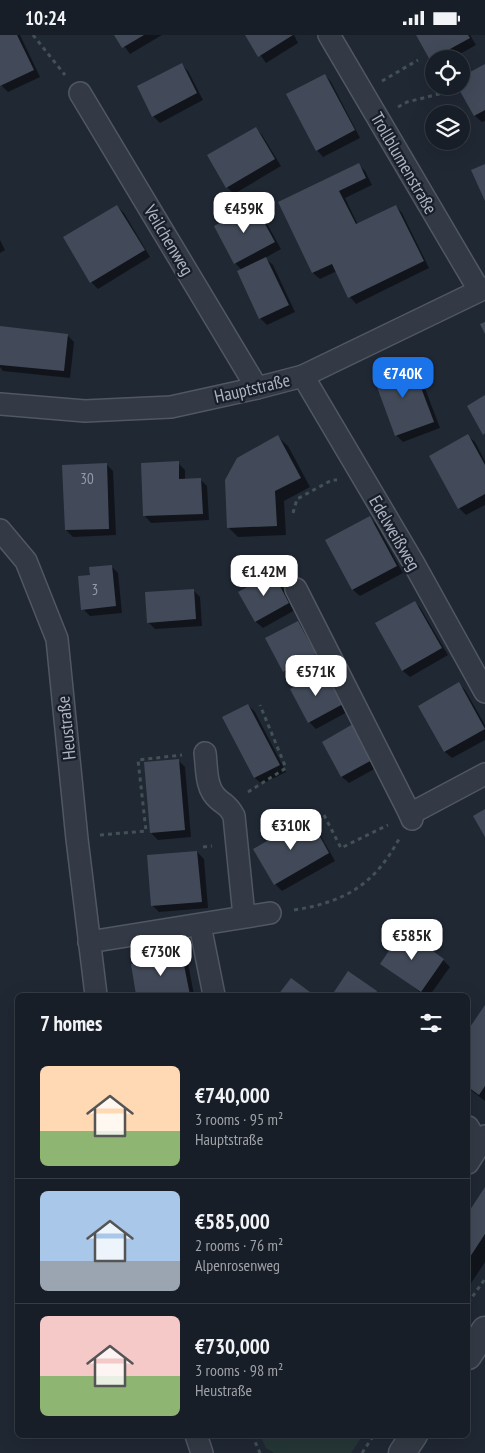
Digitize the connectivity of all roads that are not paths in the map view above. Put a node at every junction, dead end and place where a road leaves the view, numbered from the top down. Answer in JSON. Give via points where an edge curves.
{"nodes":[{"id":1,"x":329,"y":35,"type":"edge"},
{"id":2,"x":80,"y":93,"type":"road end"},
{"id":3,"x":482,"y":289,"type":"edge"},
{"id":4,"x":303,"y":376,"type":"junction"},
{"id":5,"x":257,"y":388,"type":"junction"},
{"id":6,"x":0,"y":403,"type":"edge"},
{"id":7,"x":0,"y":530,"type":"edge"},
{"id":8,"x":296,"y":589,"type":"dead end"},
{"id":9,"x":485,"y":692,"type":"edge"},
{"id":10,"x":205,"y":753,"type":"road end"},
{"id":11,"x":485,"y":774,"type":"edge"},
{"id":12,"x":270,"y":913,"type":"road end"},
{"id":13,"x":244,"y":916,"type":"junction"},
{"id":14,"x":200,"y":925,"type":"junction"},
{"id":15,"x":89,"y":941,"type":"junction"},
{"id":16,"x":96,"y":993,"type":"edge"},
{"id":17,"x":214,"y":993,"type":"edge"},
{"id":18,"x":470,"y":1129,"type":"edge"},
{"id":19,"x":482,"y":1141,"type":"edge"},
{"id":20,"x":470,"y":1160,"type":"edge"},
{"id":21,"x":485,"y":1330,"type":"edge"},
{"id":22,"x":470,"y":1353,"type":"edge"},
{"id":23,"x":197,"y":1438,"type":"edge"},
{"id":24,"x":412,"y":1438,"type":"edge"},
{"id":25,"x":202,"y":1453,"type":"edge"},
{"id":26,"x":402,"y":1453,"type":"edge"}],
"edges":[{"from":1,"to":3,"type":"street","name":"Trollblumenstraße"},
{"from":2,"to":5,"type":"street","name":"Veilchenweg"},
{"from":3,"to":4,"type":"street","name":"Hauptstraße"},
{"from":4,"to":5,"type":"street","name":"Hauptstraße"},
{"from":4,"to":9,"type":"street","name":"Edelweißweg"},
{"from":5,"to":6,"type":"street","name":"Hauptstraße","via":[[172,407],[85,411]]},
{"from":7,"to":15,"type":"street","name":"Heustraße","via":[[26,561],[57,639]]},
{"from":8,"to":11,"type":"street","via":[[411,817]]},
{"from":10,"to":13,"type":"street","via":[[210,789],[228,805],[236,823]]},
{"from":12,"to":13,"type":"street"},
{"from":13,"to":14,"type":"street"},
{"from":14,"to":15,"type":"street"},
{"from":14,"to":17,"type":"street"},
{"from":15,"to":16,"type":"street","name":"Heustraße"},
{"from":18,"to":19,"type":"street"},
{"from":19,"to":20,"type":"street"},
{"from":21,"to":22,"type":"street"},
{"from":23,"to":25,"type":"street"},
{"from":24,"to":26,"type":"street"}]}
